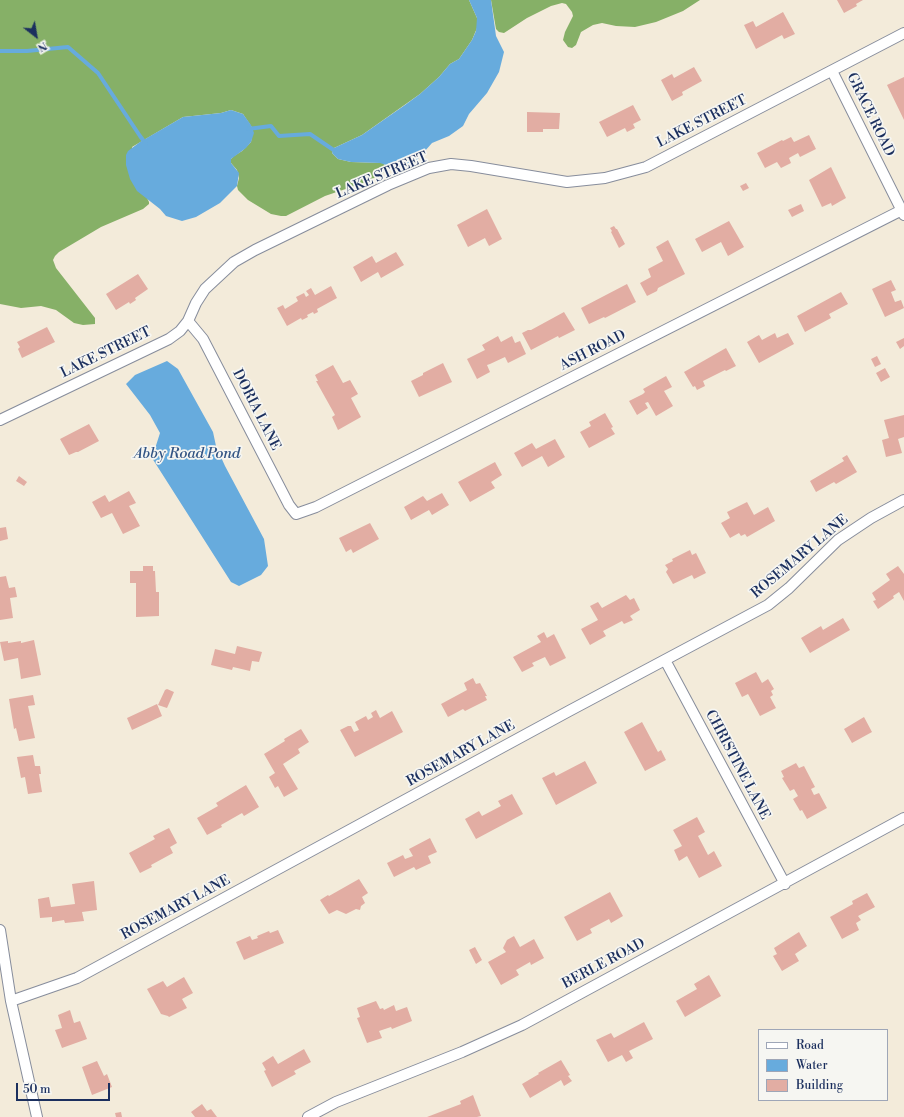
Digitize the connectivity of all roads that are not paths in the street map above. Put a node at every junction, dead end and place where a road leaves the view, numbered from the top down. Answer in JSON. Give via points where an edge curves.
{"nodes":[{"id":1,"x":904,"y":33,"type":"edge"},
{"id":2,"x":832,"y":71,"type":"junction"},
{"id":3,"x":903,"y":213,"type":"edge"},
{"id":4,"x":188,"y":321,"type":"junction"},
{"id":5,"x":0,"y":420,"type":"edge"},
{"id":6,"x":904,"y":500,"type":"edge"},
{"id":7,"x":296,"y":514,"type":"joint"},
{"id":8,"x":665,"y":660,"type":"junction"},
{"id":9,"x":904,"y":818,"type":"edge"},
{"id":10,"x":785,"y":884,"type":"junction"},
{"id":11,"x":0,"y":930,"type":"edge"},
{"id":12,"x":11,"y":1001,"type":"junction"},
{"id":13,"x":36,"y":1117,"type":"edge"},
{"id":14,"x":308,"y":1117,"type":"edge"}],
"edges":[{"from":1,"to":2,"type":"street","name":"LAKE STREET"},
{"from":2,"to":3,"type":"street","name":"GRACE ROAD"},
{"from":2,"to":4,"type":"street","name":"LAKE STREET","via":[[646,167],[605,178],[567,182],[472,166],[451,164],[429,168],[388,185],[234,262],[205,289]]},
{"from":3,"to":7,"type":"street","name":"ASH ROAD","via":[[316,507]]},
{"from":4,"to":5,"type":"street","name":"LAKE STREET","via":[[169,339]]},
{"from":4,"to":7,"type":"street","name":"DORIA LANE","via":[[203,339]]},
{"from":6,"to":8,"type":"street","name":"ROSEMARY LANE","via":[[838,540],[768,605]]},
{"from":8,"to":10,"type":"street","name":"CHRISTINE LANE"},
{"from":8,"to":12,"type":"street","name":"ROSEMARY LANE","via":[[77,978]]},
{"from":9,"to":10,"type":"street","name":"BERLE ROAD"},
{"from":10,"to":14,"type":"street","name":"BERLE ROAD","via":[[522,1025],[336,1102]]},
{"from":11,"to":12,"type":"street"},
{"from":12,"to":13,"type":"street"}]}
